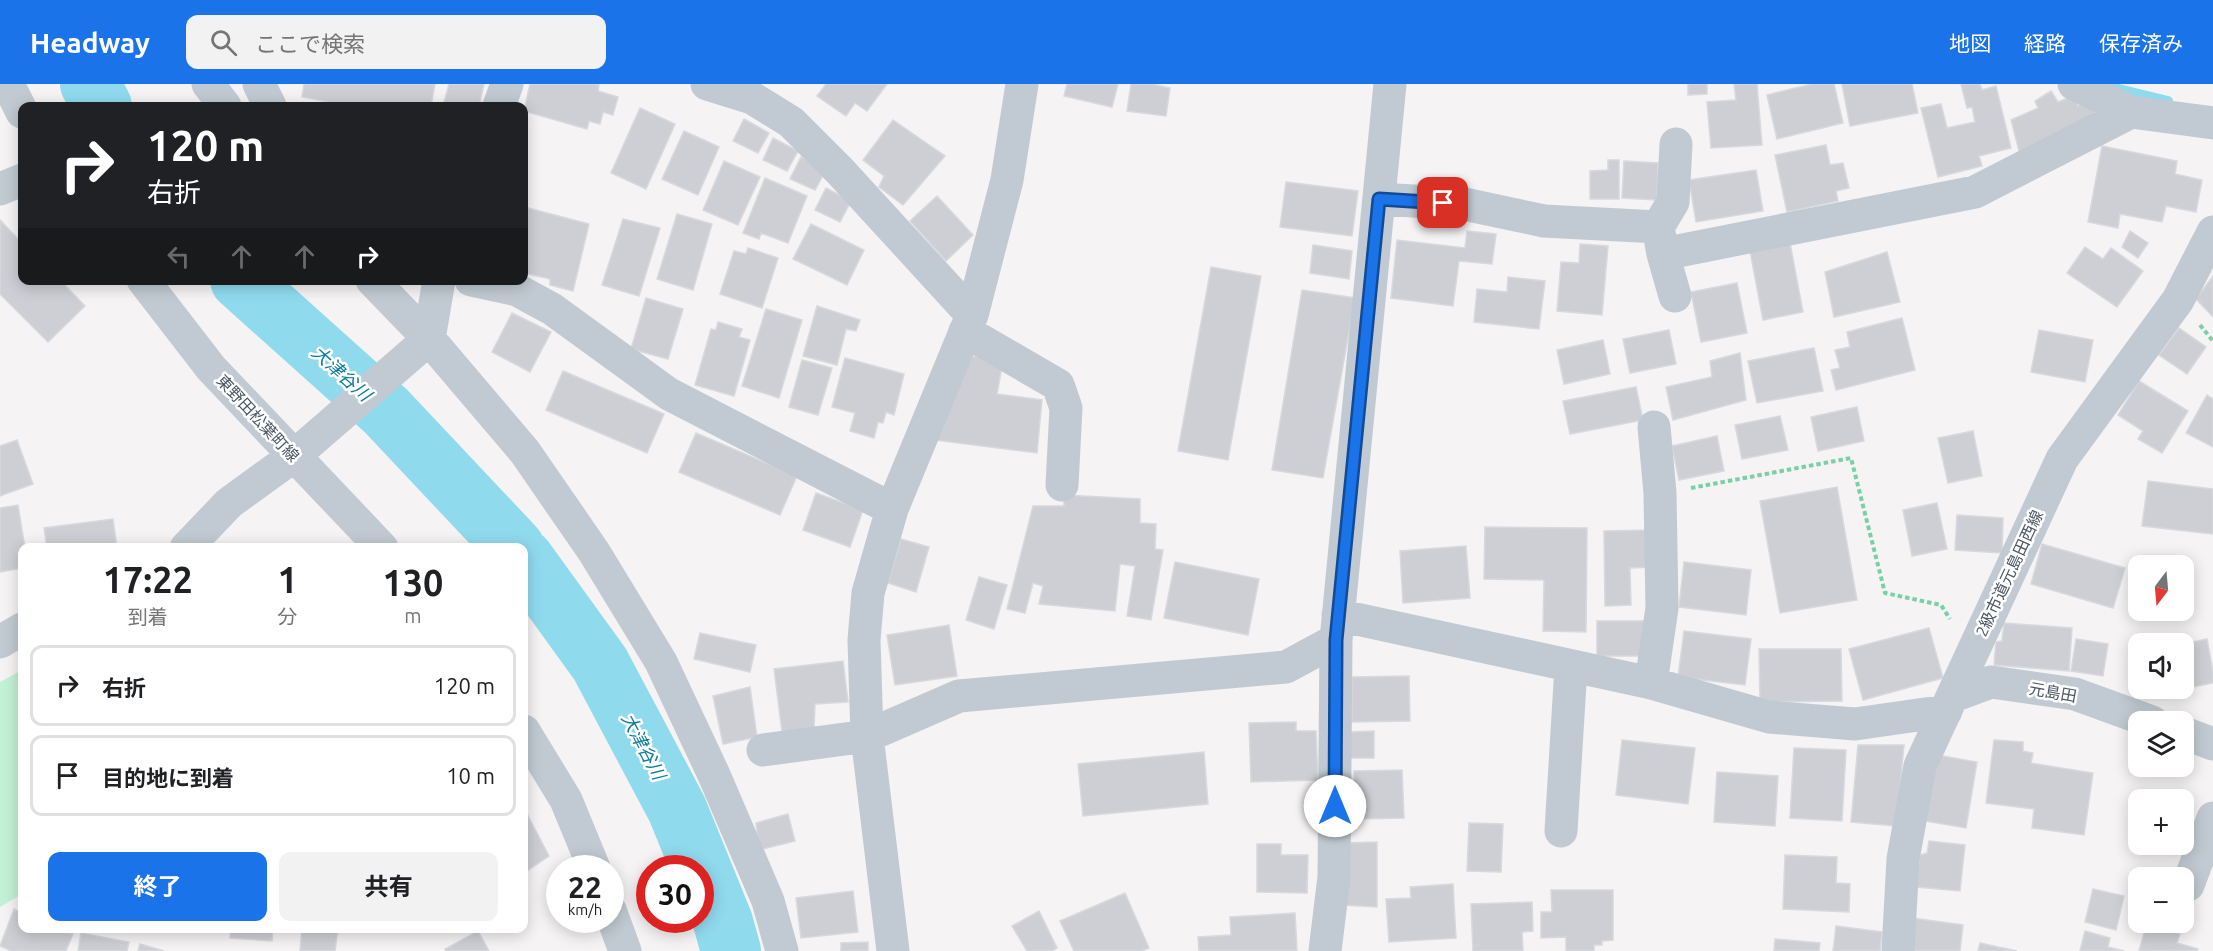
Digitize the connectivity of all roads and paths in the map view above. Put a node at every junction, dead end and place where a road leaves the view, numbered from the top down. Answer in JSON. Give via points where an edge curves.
{"nodes":[{"id":1,"x":8,"y":84,"type":"edge"},
{"id":2,"x":208,"y":84,"type":"edge"},
{"id":3,"x":259,"y":84,"type":"edge"},
{"id":4,"x":507,"y":84,"type":"edge"},
{"id":5,"x":707,"y":84,"type":"edge"},
{"id":6,"x":1022,"y":84,"type":"edge"},
{"id":7,"x":1390,"y":84,"type":"edge"},
{"id":8,"x":2074,"y":84,"type":"edge"},
{"id":9,"x":222,"y":102,"type":"edge"},
{"id":10,"x":268,"y":102,"type":"edge"},
{"id":11,"x":500,"y":102,"type":"edge"},
{"id":12,"x":18,"y":104,"type":"edge"},
{"id":13,"x":2131,"y":112,"type":"junction"},
{"id":14,"x":2213,"y":123,"type":"edge"},
{"id":15,"x":1676,"y":144,"type":"dead end"},
{"id":16,"x":18,"y":182,"type":"edge"},
{"id":17,"x":0,"y":189,"type":"edge"},
{"id":18,"x":1379,"y":199,"type":"junction"},
{"id":19,"x":2213,"y":232,"type":"edge"},
{"id":20,"x":1661,"y":241,"type":"junction"},
{"id":21,"x":147,"y":285,"type":"edge"},
{"id":22,"x":376,"y":285,"type":"edge"},
{"id":23,"x":438,"y":285,"type":"edge"},
{"id":24,"x":494,"y":285,"type":"edge"},
{"id":25,"x":1675,"y":296,"type":"dead end"},
{"id":26,"x":968,"y":323,"type":"junction"},
{"id":27,"x":425,"y":342,"type":"junction"},
{"id":28,"x":1654,"y":428,"type":"dead end"},
{"id":29,"x":300,"y":450,"type":"junction"},
{"id":30,"x":1062,"y":484,"type":"dead end"},
{"id":31,"x":1660,"y":493,"type":"junction"},
{"id":32,"x":892,"y":509,"type":"junction"},
{"id":33,"x":191,"y":543,"type":"edge"},
{"id":34,"x":378,"y":543,"type":"edge"},
{"id":35,"x":1337,"y":627,"type":"junction"},
{"id":36,"x":18,"y":631,"type":"edge"},
{"id":37,"x":0,"y":642,"type":"edge"},
{"id":38,"x":1971,"y":657,"type":"junction"},
{"id":39,"x":1571,"y":666,"type":"junction"},
{"id":40,"x":1651,"y":683,"type":"junction"},
{"id":41,"x":1949,"y":703,"type":"junction"},
{"id":42,"x":2128,"y":713,"type":"edge"},
{"id":43,"x":867,"y":736,"type":"junction"},
{"id":44,"x":2194,"y":737,"type":"edge"},
{"id":45,"x":528,"y":738,"type":"edge"},
{"id":46,"x":2213,"y":744,"type":"edge"},
{"id":47,"x":763,"y":750,"type":"dead end"},
{"id":48,"x":2213,"y":818,"type":"edge"},
{"id":49,"x":1562,"y":831,"type":"dead end"},
{"id":50,"x":589,"y":855,"type":"edge"},
{"id":51,"x":2194,"y":869,"type":"edge"},
{"id":52,"x":618,"y":933,"type":"edge"},
{"id":53,"x":625,"y":951,"type":"edge"},
{"id":54,"x":782,"y":951,"type":"edge"},
{"id":55,"x":893,"y":951,"type":"edge"},
{"id":56,"x":1325,"y":951,"type":"edge"},
{"id":57,"x":1898,"y":951,"type":"edge"}],
"edges":[{"from":1,"to":12,"type":"street"},
{"from":2,"to":9,"type":"street"},
{"from":3,"to":10,"type":"street"},
{"from":4,"to":11,"type":"street"},
{"from":5,"to":26,"type":"street","via":[[752,98],[791,122],[840,171]]},
{"from":6,"to":26,"type":"street","via":[[1007,180]]},
{"from":7,"to":18,"type":"street"},
{"from":8,"to":13,"type":"street"},
{"from":13,"to":14,"type":"street"},
{"from":13,"to":20,"type":"street","via":[[1975,192]]},
{"from":15,"to":20,"type":"street","via":[[1672,202]]},
{"from":16,"to":17,"type":"street"},
{"from":18,"to":20,"type":"street","via":[[1464,204]]},
{"from":18,"to":35,"type":"street"},
{"from":19,"to":38,"type":"street","name":"2級市道元島田西線","via":[[2178,300],[2062,459]]},
{"from":20,"to":25,"type":"street"},
{"from":21,"to":29,"type":"street","name":"東野田松葉町線","via":[[211,368]]},
{"from":22,"to":27,"type":"street"},
{"from":23,"to":27,"type":"street"},
{"from":24,"to":32,"type":"street","via":[[517,290],[552,309],[669,394]]},
{"from":26,"to":30,"type":"street","via":[[1058,385],[1066,408]]},
{"from":26,"to":32,"type":"street"},
{"from":27,"to":29,"type":"street"},
{"from":27,"to":54,"type":"street","via":[[525,452],[594,552],[661,662],[768,902]]},
{"from":28,"to":31,"type":"street"},
{"from":29,"to":33,"type":"street","via":[[229,502]]},
{"from":29,"to":34,"type":"street","name":"東野田松葉町線"},
{"from":31,"to":38,"type":"path","via":[[1851,458],[1885,593],[1941,605]]},
{"from":31,"to":40,"type":"street","via":[[1662,608]]},
{"from":32,"to":43,"type":"street","via":[[868,593],[864,640]]},
{"from":35,"to":39,"type":"street","name":"元島田"},
{"from":35,"to":43,"type":"street","via":[[1286,667],[959,696]]},
{"from":35,"to":56,"type":"street","via":[[1334,877]]},
{"from":36,"to":37,"type":"street"},
{"from":38,"to":41,"type":"street","name":"2級市道元島田西線"},
{"from":39,"to":40,"type":"street","name":"元島田"},
{"from":39,"to":49,"type":"street"},
{"from":40,"to":41,"type":"street","name":"元島田","via":[[1769,717],[1855,724]]},
{"from":41,"to":42,"type":"street","name":"元島田","via":[[1991,682],[2075,693]]},
{"from":41,"to":57,"type":"street","name":"2級市道元島田西線","via":[[1920,766],[1903,859]]},
{"from":43,"to":47,"type":"street"},
{"from":43,"to":55,"type":"street"},
{"from":44,"to":46,"type":"street"},
{"from":45,"to":50,"type":"street","via":[[566,800]]},
{"from":48,"to":51,"type":"street"},
{"from":52,"to":53,"type":"street"}]}
